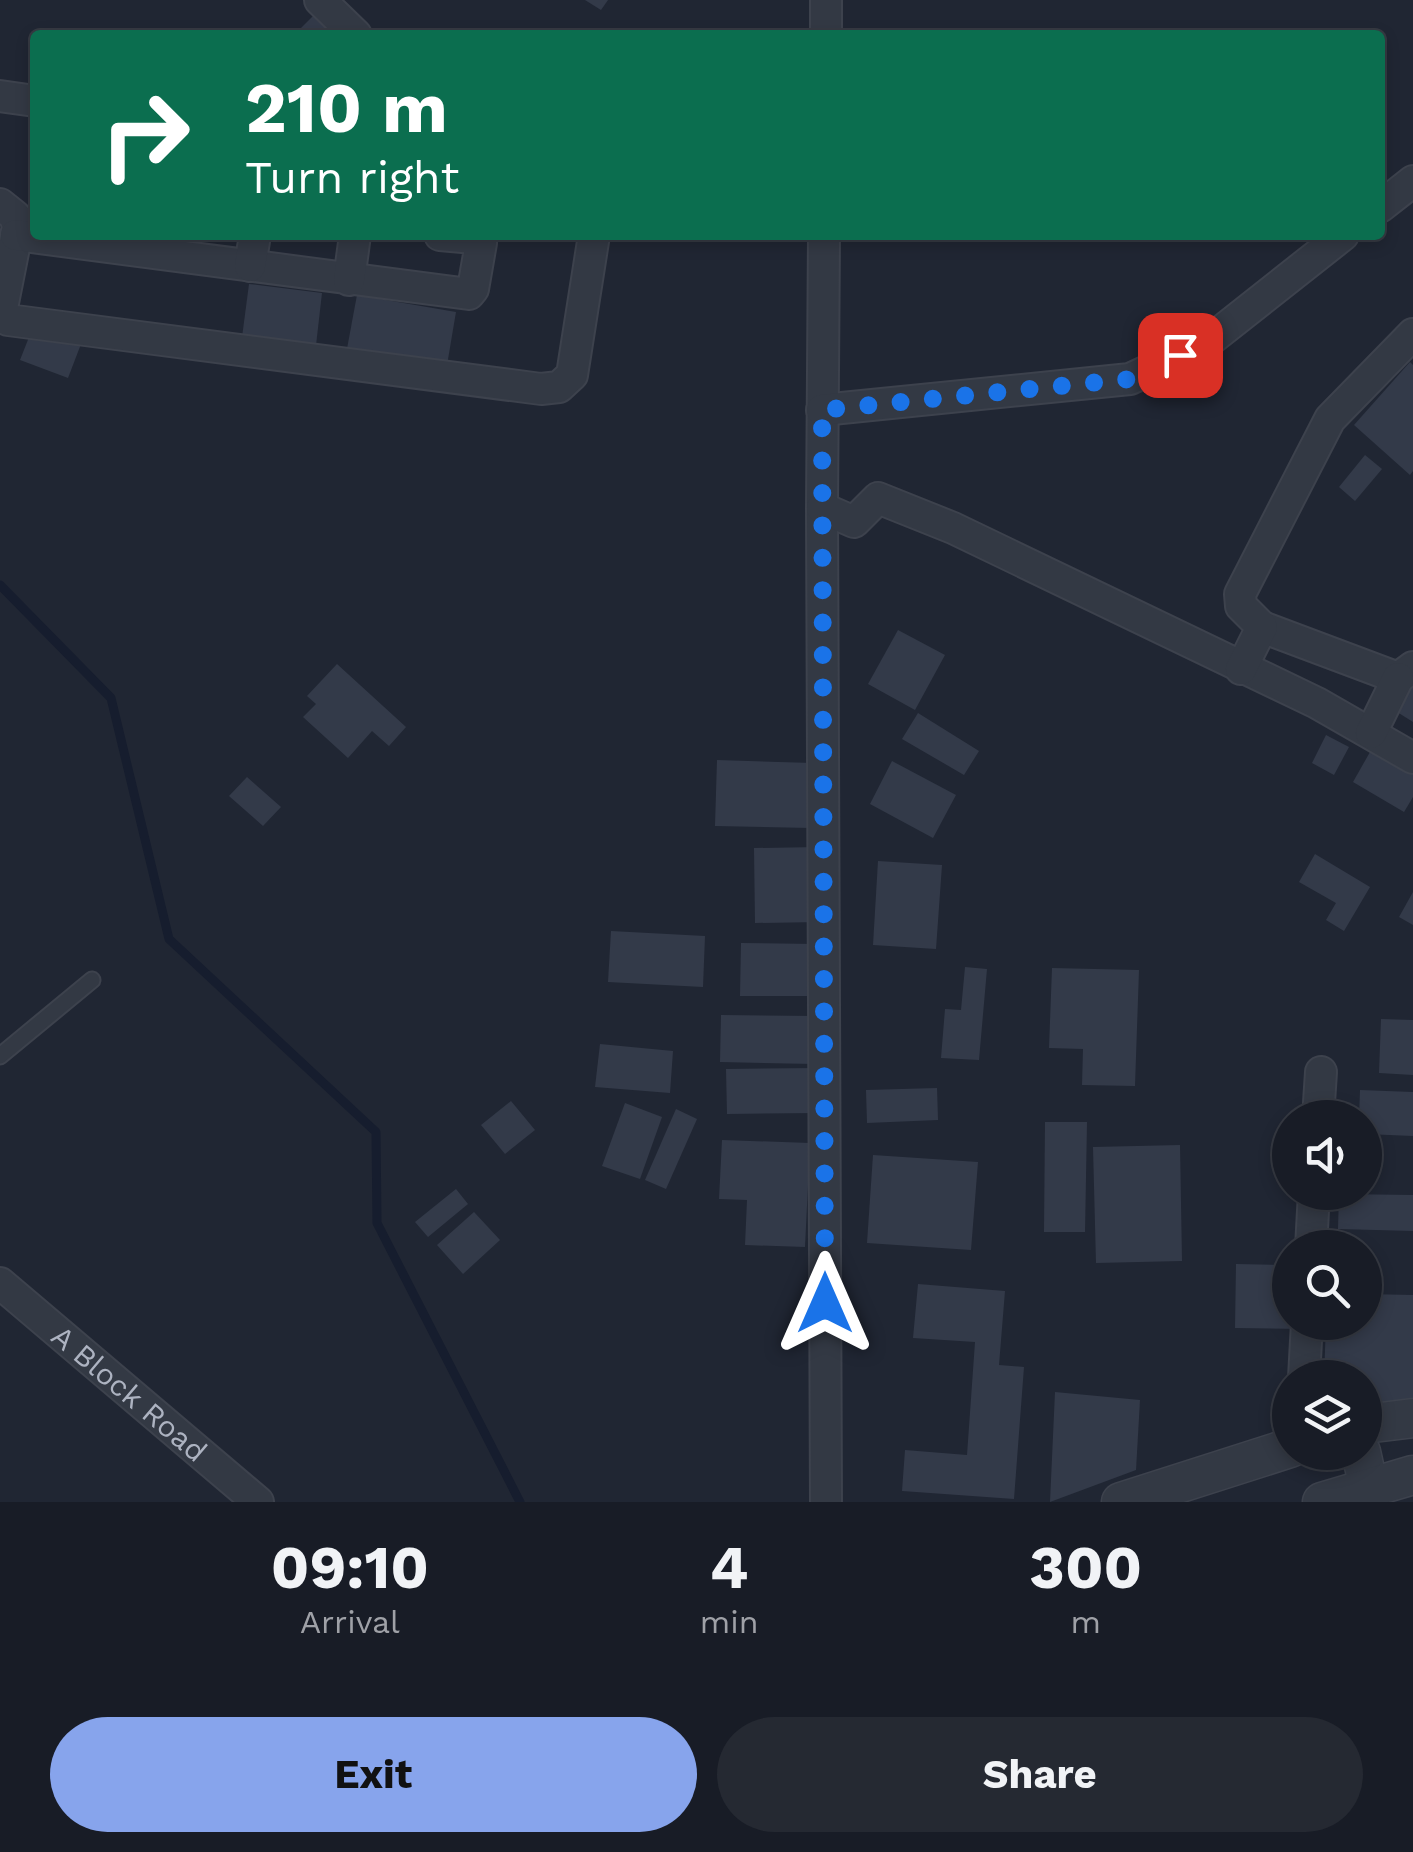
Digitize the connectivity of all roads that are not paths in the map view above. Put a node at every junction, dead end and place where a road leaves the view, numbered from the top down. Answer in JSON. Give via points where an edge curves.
{"nodes":[{"id":1,"x":320,"y":0,"type":"edge"},
{"id":2,"x":826,"y":0,"type":"edge"},
{"id":3,"x":351,"y":30,"type":"edge"},
{"id":4,"x":826,"y":30,"type":"edge"},
{"id":5,"x":0,"y":96,"type":"edge"},
{"id":6,"x":30,"y":100,"type":"edge"},
{"id":7,"x":1413,"y":181,"type":"edge"},
{"id":8,"x":1385,"y":203,"type":"edge"},
{"id":9,"x":1,"y":206,"type":"edge"},
{"id":10,"x":16,"y":235,"type":"junction"},
{"id":11,"x":30,"y":237,"type":"edge"},
{"id":12,"x":54,"y":240,"type":"edge"},
{"id":13,"x":254,"y":240,"type":"edge"},
{"id":14,"x":353,"y":240,"type":"edge"},
{"id":15,"x":476,"y":240,"type":"edge"},
{"id":16,"x":593,"y":240,"type":"edge"},
{"id":17,"x":824,"y":240,"type":"edge"},
{"id":18,"x":1337,"y":240,"type":"edge"},
{"id":19,"x":250,"y":266,"type":"junction"},
{"id":20,"x":349,"y":280,"type":"junction"},
{"id":21,"x":1413,"y":334,"type":"edge"},
{"id":22,"x":822,"y":410,"type":"junction"},
{"id":23,"x":822,"y":508,"type":"junction"},
{"id":24,"x":1262,"y":627,"type":"junction"},
{"id":25,"x":1240,"y":668,"type":"junction"},
{"id":26,"x":1406,"y":673,"type":"edge"},
{"id":27,"x":1371,"y":733,"type":"junction"},
{"id":28,"x":1413,"y":758,"type":"edge"},
{"id":29,"x":92,"y":980,"type":"dead end"},
{"id":30,"x":0,"y":1056,"type":"edge"},
{"id":31,"x":1321,"y":1072,"type":"dead end"},
{"id":32,"x":1319,"y":1100,"type":"edge"},
{"id":33,"x":0,"y":1283,"type":"edge"},
{"id":34,"x":1413,"y":1418,"type":"edge"},
{"id":35,"x":1382,"y":1422,"type":"edge"},
{"id":36,"x":1272,"y":1454,"type":"edge"},
{"id":37,"x":1365,"y":1470,"type":"edge"},
{"id":38,"x":1413,"y":1475,"type":"edge"},
{"id":39,"x":258,"y":1502,"type":"edge"},
{"id":40,"x":826,"y":1502,"type":"edge"},
{"id":41,"x":1120,"y":1502,"type":"edge"},
{"id":42,"x":1322,"y":1502,"type":"edge"}],
"edges":[{"from":1,"to":3,"type":"street"},
{"from":2,"to":4,"type":"street"},
{"from":5,"to":6,"type":"street"},
{"from":7,"to":8,"type":"street"},
{"from":9,"to":10,"type":"street","via":[[17,220]]},
{"from":10,"to":11,"type":"street"},
{"from":10,"to":16,"type":"street","via":[[2,308],[8,320],[550,389],[572,376]]},
{"from":12,"to":19,"type":"street"},
{"from":13,"to":19,"type":"street"},
{"from":14,"to":20,"type":"street"},
{"from":15,"to":20,"type":"street","via":[[469,294]]},
{"from":17,"to":22,"type":"street"},
{"from":18,"to":22,"type":"street","via":[[1205,344],[1130,379]]},
{"from":19,"to":20,"type":"street"},
{"from":21,"to":24,"type":"street","via":[[1330,419],[1240,594],[1241,606]]},
{"from":22,"to":23,"type":"street"},
{"from":23,"to":25,"type":"street","via":[[854,522],[878,498]]},
{"from":23,"to":40,"type":"street"},
{"from":24,"to":25,"type":"street"},
{"from":24,"to":26,"type":"street"},
{"from":25,"to":27,"type":"street"},
{"from":26,"to":27,"type":"street"},
{"from":27,"to":28,"type":"street"},
{"from":29,"to":30,"type":"lane"},
{"from":31,"to":32,"type":"street"},
{"from":33,"to":39,"type":"street","name":"A Block Road"},
{"from":34,"to":35,"type":"street"},
{"from":36,"to":41,"type":"street"},
{"from":37,"to":38,"type":"street"},
{"from":37,"to":42,"type":"street"}]}
